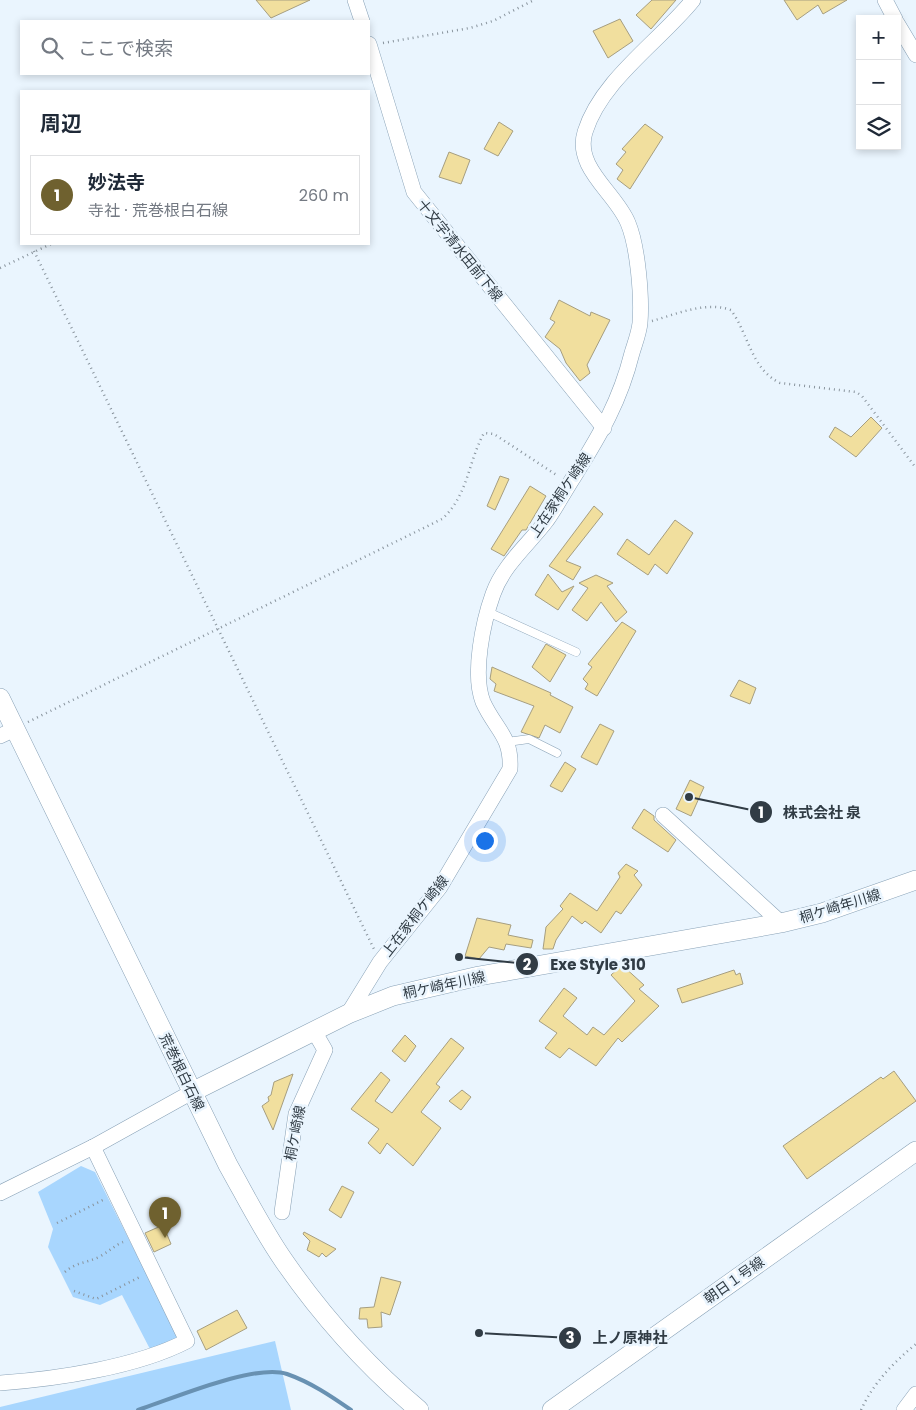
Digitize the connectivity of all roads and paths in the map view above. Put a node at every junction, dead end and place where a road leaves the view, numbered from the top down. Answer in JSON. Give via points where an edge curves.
{"nodes":[{"id":1,"x":355,"y":0,"type":"edge"},
{"id":2,"x":534,"y":0,"type":"edge"},
{"id":3,"x":693,"y":0,"type":"edge"},
{"id":4,"x":885,"y":0,"type":"edge"},
{"id":5,"x":893,"y":15,"type":"edge"},
{"id":6,"x":362,"y":20,"type":"edge"},
{"id":7,"x":901,"y":30,"type":"edge"},
{"id":8,"x":370,"y":44,"type":"edge"},
{"id":9,"x":370,"y":47,"type":"edge"},
{"id":10,"x":916,"y":55,"type":"edge"},
{"id":11,"x":49,"y":245,"type":"edge"},
{"id":12,"x":34,"y":252,"type":"junction"},
{"id":13,"x":0,"y":268,"type":"edge"},
{"id":14,"x":640,"y":325,"type":"junction"},
{"id":15,"x":604,"y":428,"type":"junction"},
{"id":16,"x":916,"y":468,"type":"edge"},
{"id":17,"x":569,"y":484,"type":"junction"},
{"id":18,"x":488,"y":612,"type":"junction"},
{"id":19,"x":217,"y":629,"type":"junction"},
{"id":20,"x":576,"y":652,"type":"dead end"},
{"id":21,"x":0,"y":698,"type":"edge"},
{"id":22,"x":8,"y":732,"type":"edge"},
{"id":23,"x":507,"y":742,"type":"junction"},
{"id":24,"x":557,"y":753,"type":"dead end"},
{"id":25,"x":663,"y":815,"type":"dead end"},
{"id":26,"x":916,"y":880,"type":"edge"},
{"id":27,"x":781,"y":923,"type":"junction"},
{"id":28,"x":380,"y":962,"type":"junction"},
{"id":29,"x":348,"y":1014,"type":"junction"},
{"id":30,"x":314,"y":1031,"type":"junction"},
{"id":31,"x":192,"y":1092,"type":"junction"},
{"id":32,"x":93,"y":1147,"type":"junction"},
{"id":33,"x":916,"y":1151,"type":"edge"},
{"id":34,"x":0,"y":1193,"type":"edge"},
{"id":35,"x":116,"y":1194,"type":"junction"},
{"id":36,"x":282,"y":1212,"type":"dead end"},
{"id":37,"x":57,"y":1223,"type":"dead end"},
{"id":38,"x":136,"y":1235,"type":"junction"},
{"id":39,"x":153,"y":1270,"type":"junction"},
{"id":40,"x":65,"y":1272,"type":"dead end"},
{"id":41,"x":74,"y":1291,"type":"dead end"},
{"id":42,"x":916,"y":1344,"type":"edge"},
{"id":43,"x":0,"y":1383,"type":"edge"},
{"id":44,"x":916,"y":1394,"type":"edge"},
{"id":45,"x":419,"y":1410,"type":"edge"},
{"id":46,"x":552,"y":1410,"type":"edge"},
{"id":47,"x":861,"y":1410,"type":"edge"},
{"id":48,"x":904,"y":1410,"type":"edge"}],
"edges":[{"from":1,"to":6,"type":"street"},
{"from":2,"to":8,"type":"path","via":[[493,21],[470,28]]},
{"from":3,"to":14,"type":"street","name":"上在家桐ケ崎線","via":[[676,22],[622,72],[595,111],[585,133],[584,153],[589,168],[622,208],[629,226],[640,284]]},
{"from":4,"to":5,"type":"street"},
{"from":7,"to":10,"type":"street"},
{"from":9,"to":15,"type":"street","name":"十文字清水田前下線","via":[[414,192]]},
{"from":11,"to":12,"type":"path"},
{"from":12,"to":13,"type":"path"},
{"from":12,"to":19,"type":"path"},
{"from":14,"to":15,"type":"street","name":"上在家桐ケ崎線","via":[[618,401]]},
{"from":14,"to":16,"type":"path","via":[[696,308],[719,306],[731,310],[760,369],[769,377],[780,383],[856,392]]},
{"from":15,"to":17,"type":"street","name":"上在家桐ケ崎線"},
{"from":17,"to":18,"type":"street","name":"上在家桐ケ崎線","via":[[547,519],[500,578]]},
{"from":17,"to":19,"type":"path","via":[[494,434],[484,433],[461,495],[453,510],[442,520]]},
{"from":18,"to":20,"type":"lane"},
{"from":18,"to":23,"type":"street","name":"上在家桐ケ崎線","via":[[478,676],[483,700]]},
{"from":19,"to":22,"type":"path"},
{"from":19,"to":28,"type":"path"},
{"from":21,"to":22,"type":"street","name":"荒巻根白石線"},
{"from":22,"to":31,"type":"street","name":"荒巻根白石線"},
{"from":23,"to":24,"type":"lane","via":[[529,739]]},
{"from":23,"to":28,"type":"street","name":"上在家桐ケ崎線","via":[[510,769],[505,778],[440,887]]},
{"from":25,"to":27,"type":"street"},
{"from":26,"to":27,"type":"street","name":"桐ケ崎年川線","via":[[822,914]]},
{"from":27,"to":29,"type":"street","name":"桐ケ崎年川線","via":[[440,984],[393,996]]},
{"from":28,"to":29,"type":"street","name":"上在家桐ケ崎線"},
{"from":29,"to":30,"type":"street","name":"桐ケ崎年川線"},
{"from":30,"to":31,"type":"street","name":"桐ケ崎年川線"},
{"from":30,"to":36,"type":"street","name":"桐ケ崎線","via":[[325,1050],[296,1114]]},
{"from":31,"to":32,"type":"street"},
{"from":31,"to":45,"type":"street","name":"荒巻根白石線","via":[[228,1165],[283,1259],[307,1293],[362,1356]]},
{"from":32,"to":34,"type":"street"},
{"from":32,"to":35,"type":"street"},
{"from":33,"to":46,"type":"street","name":"朝日１号線"},
{"from":35,"to":37,"type":"path"},
{"from":35,"to":38,"type":"street"},
{"from":38,"to":39,"type":"street"},
{"from":38,"to":40,"type":"path"},
{"from":39,"to":41,"type":"path","via":[[96,1299]]},
{"from":39,"to":43,"type":"street","via":[[187,1341],[161,1354],[45,1380]]},
{"from":42,"to":47,"type":"path","via":[[883,1373]]},
{"from":44,"to":48,"type":"street"}]}
